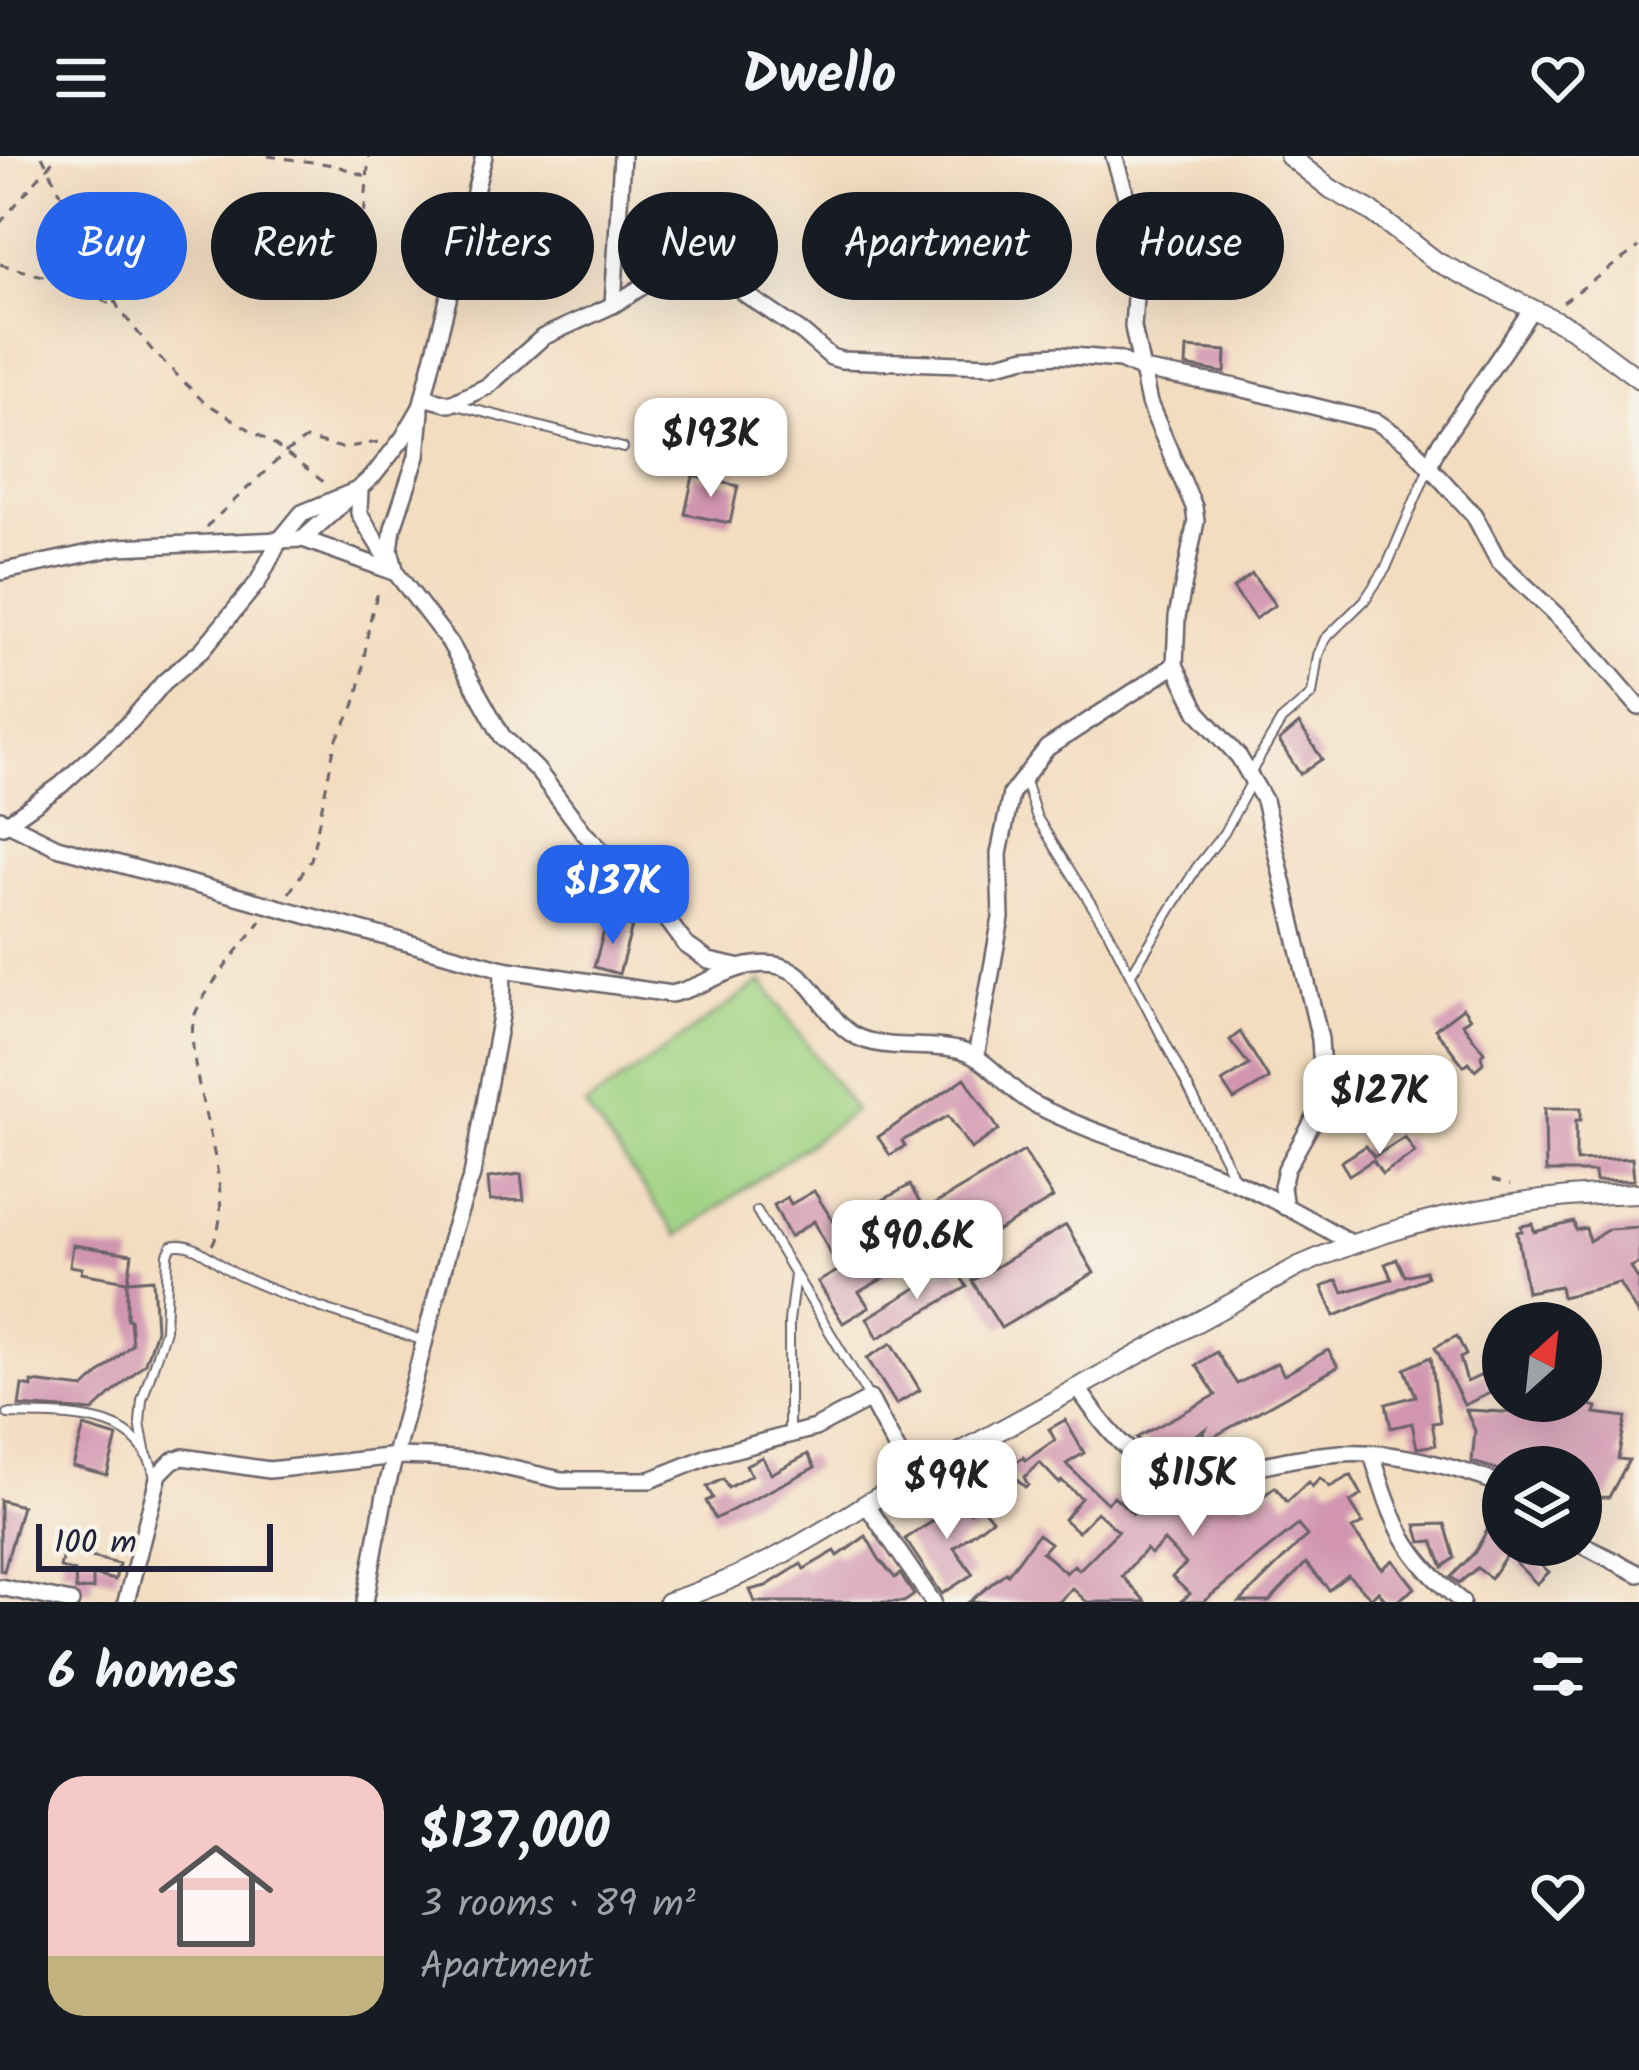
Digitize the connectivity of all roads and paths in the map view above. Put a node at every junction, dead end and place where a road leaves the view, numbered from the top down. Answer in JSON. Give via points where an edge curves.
{"nodes":[{"id":1,"x":42,"y":156,"type":"edge"},
{"id":2,"x":57,"y":156,"type":"edge"},
{"id":3,"x":268,"y":156,"type":"edge"},
{"id":4,"x":369,"y":156,"type":"edge"},
{"id":5,"x":484,"y":156,"type":"edge"},
{"id":6,"x":622,"y":156,"type":"edge"},
{"id":7,"x":1114,"y":156,"type":"edge"},
{"id":8,"x":1289,"y":156,"type":"edge"},
{"id":9,"x":46,"y":166,"type":"junction"},
{"id":10,"x":366,"y":176,"type":"junction"},
{"id":11,"x":365,"y":192,"type":"edge"},
{"id":12,"x":0,"y":223,"type":"edge"},
{"id":13,"x":1639,"y":247,"type":"edge"},
{"id":14,"x":0,"y":264,"type":"edge"},
{"id":15,"x":613,"y":304,"type":"junction"},
{"id":16,"x":119,"y":309,"type":"junction"},
{"id":17,"x":1538,"y":312,"type":"junction"},
{"id":18,"x":1142,"y":370,"type":"junction"},
{"id":19,"x":1639,"y":379,"type":"edge"},
{"id":20,"x":422,"y":402,"type":"junction"},
{"id":21,"x":450,"y":404,"type":"junction"},
{"id":22,"x":403,"y":438,"type":"junction"},
{"id":23,"x":623,"y":448,"type":"dead end"},
{"id":24,"x":285,"y":453,"type":"junction"},
{"id":25,"x":1430,"y":466,"type":"junction"},
{"id":26,"x":360,"y":489,"type":"junction"},
{"id":27,"x":340,"y":495,"type":"junction"},
{"id":28,"x":303,"y":539,"type":"junction"},
{"id":29,"x":279,"y":541,"type":"junction"},
{"id":30,"x":186,"y":545,"type":"junction"},
{"id":31,"x":0,"y":572,"type":"edge"},
{"id":32,"x":392,"y":572,"type":"junction"},
{"id":33,"x":1175,"y":665,"type":"junction"},
{"id":34,"x":1639,"y":707,"type":"edge"},
{"id":35,"x":1252,"y":775,"type":"junction"},
{"id":36,"x":1024,"y":779,"type":"junction"},
{"id":37,"x":3,"y":823,"type":"edge"},
{"id":38,"x":272,"y":907,"type":"junction"},
{"id":39,"x":737,"y":968,"type":"junction"},
{"id":40,"x":503,"y":969,"type":"junction"},
{"id":41,"x":1131,"y":974,"type":"junction"},
{"id":42,"x":976,"y":1057,"type":"junction"},
{"id":43,"x":1237,"y":1183,"type":"junction"},
{"id":44,"x":1639,"y":1193,"type":"edge"},
{"id":45,"x":1286,"y":1207,"type":"junction"},
{"id":46,"x":757,"y":1211,"type":"dead end"},
{"id":47,"x":1351,"y":1243,"type":"junction"},
{"id":48,"x":206,"y":1257,"type":"junction"},
{"id":49,"x":795,"y":1273,"type":"junction"},
{"id":50,"x":425,"y":1341,"type":"junction"},
{"id":51,"x":1078,"y":1388,"type":"junction"},
{"id":52,"x":870,"y":1399,"type":"junction"},
{"id":53,"x":8,"y":1414,"type":"dead end"},
{"id":54,"x":789,"y":1436,"type":"junction"},
{"id":55,"x":146,"y":1454,"type":"junction"},
{"id":56,"x":1372,"y":1454,"type":"junction"},
{"id":57,"x":398,"y":1456,"type":"junction"},
{"id":58,"x":913,"y":1480,"type":"junction"},
{"id":59,"x":1482,"y":1480,"type":"edge"},
{"id":60,"x":155,"y":1489,"type":"junction"},
{"id":61,"x":866,"y":1504,"type":"junction"},
{"id":62,"x":1602,"y":1555,"type":"edge"},
{"id":63,"x":1639,"y":1574,"type":"edge"},
{"id":64,"x":0,"y":1587,"type":"edge"},
{"id":65,"x":25,"y":1597,"type":"edge"},
{"id":66,"x":681,"y":1600,"type":"edge"},
{"id":67,"x":70,"y":1602,"type":"edge"},
{"id":68,"x":126,"y":1602,"type":"edge"},
{"id":69,"x":365,"y":1602,"type":"edge"},
{"id":70,"x":933,"y":1602,"type":"edge"},
{"id":71,"x":1462,"y":1602,"type":"edge"}],
"edges":[{"from":1,"to":9,"type":"path"},
{"from":2,"to":9,"type":"path"},
{"from":3,"to":10,"type":"path"},
{"from":4,"to":10,"type":"path"},
{"from":5,"to":20,"type":"street"},
{"from":6,"to":15,"type":"street"},
{"from":7,"to":18,"type":"street","via":[[1131,213]]},
{"from":8,"to":17,"type":"street","via":[[1437,262]]},
{"from":9,"to":12,"type":"path"},
{"from":9,"to":16,"type":"path"},
{"from":10,"to":11,"type":"path"},
{"from":13,"to":17,"type":"path"},
{"from":14,"to":16,"type":"path","via":[[70,284]]},
{"from":15,"to":18,"type":"street","via":[[651,281],[675,243],[842,360],[993,365],[1060,355]]},
{"from":15,"to":21,"type":"street","via":[[543,337],[488,386]]},
{"from":16,"to":24,"type":"path","via":[[203,401]]},
{"from":17,"to":19,"type":"street","via":[[1590,339]]},
{"from":17,"to":25,"type":"street"},
{"from":18,"to":25,"type":"street","via":[[1377,422]]},
{"from":18,"to":33,"type":"street","via":[[1196,520]]},
{"from":20,"to":21,"type":"street"},
{"from":20,"to":22,"type":"street"},
{"from":20,"to":32,"type":"street","via":[[417,456],[393,528]]},
{"from":21,"to":23,"type":"lane"},
{"from":22,"to":24,"type":"path","via":[[342,448],[306,439]]},
{"from":22,"to":26,"type":"street"},
{"from":24,"to":27,"type":"path"},
{"from":24,"to":30,"type":"path"},
{"from":25,"to":34,"type":"street","via":[[1474,515],[1498,560]]},
{"from":25,"to":35,"type":"lane","via":[[1386,568],[1325,638],[1312,694],[1281,721]]},
{"from":26,"to":27,"type":"street"},
{"from":26,"to":28,"type":"street"},
{"from":26,"to":32,"type":"street","via":[[359,513]]},
{"from":27,"to":29,"type":"street","via":[[302,513]]},
{"from":28,"to":29,"type":"street"},
{"from":28,"to":32,"type":"street"},
{"from":29,"to":30,"type":"street"},
{"from":29,"to":37,"type":"street","via":[[258,582],[202,650],[61,785]]},
{"from":30,"to":31,"type":"street","via":[[118,547]]},
{"from":32,"to":38,"type":"path","via":[[365,636],[354,704],[338,730],[311,860]]},
{"from":32,"to":39,"type":"street","via":[[450,643],[502,736],[585,834],[686,945]]},
{"from":33,"to":35,"type":"street","via":[[1198,712]]},
{"from":33,"to":36,"type":"street","via":[[1047,748]]},
{"from":35,"to":41,"type":"lane","via":[[1224,833]]},
{"from":35,"to":45,"type":"street","via":[[1320,1039],[1325,1090],[1320,1114],[1286,1169]]},
{"from":36,"to":41,"type":"lane","via":[[1037,818]]},
{"from":36,"to":42,"type":"street","via":[[1011,794],[999,854],[1001,918]]},
{"from":37,"to":38,"type":"street","via":[[57,847]]},
{"from":38,"to":40,"type":"street"},
{"from":38,"to":48,"type":"path","via":[[193,1018],[223,1215]]},
{"from":39,"to":40,"type":"street","via":[[671,994]]},
{"from":39,"to":42,"type":"street","via":[[779,965],[797,974],[860,1038]]},
{"from":40,"to":50,"type":"street","via":[[472,1175]]},
{"from":41,"to":43,"type":"lane"},
{"from":42,"to":43,"type":"street","via":[[1038,1107]]},
{"from":43,"to":45,"type":"street"},
{"from":44,"to":47,"type":"street","via":[[1479,1207]]},
{"from":45,"to":47,"type":"street"},
{"from":46,"to":49,"type":"lane"},
{"from":47,"to":51,"type":"street"},
{"from":48,"to":50,"type":"lane","via":[[265,1288]]},
{"from":48,"to":55,"type":"lane","via":[[181,1243],[168,1254],[165,1330],[142,1400]]},
{"from":49,"to":52,"type":"lane"},
{"from":49,"to":54,"type":"lane"},
{"from":50,"to":57,"type":"street"},
{"from":51,"to":56,"type":"street","via":[[1107,1432],[1142,1463],[1192,1478]]},
{"from":51,"to":58,"type":"street"},
{"from":52,"to":54,"type":"street"},
{"from":52,"to":58,"type":"street"},
{"from":53,"to":55,"type":"lane","via":[[110,1421]]},
{"from":54,"to":57,"type":"street","via":[[650,1480],[561,1480],[478,1461]]},
{"from":55,"to":60,"type":"lane"},
{"from":56,"to":59,"type":"street"},
{"from":56,"to":71,"type":"street","via":[[1411,1554]]},
{"from":57,"to":60,"type":"street","via":[[269,1470],[183,1457],[165,1466]]},
{"from":57,"to":69,"type":"street"},
{"from":58,"to":61,"type":"street"},
{"from":60,"to":68,"type":"street"},
{"from":61,"to":66,"type":"street","via":[[784,1555]]},
{"from":61,"to":70,"type":"street"},
{"from":62,"to":63,"type":"street"},
{"from":64,"to":65,"type":"street"},
{"from":65,"to":67,"type":"street"}]}
